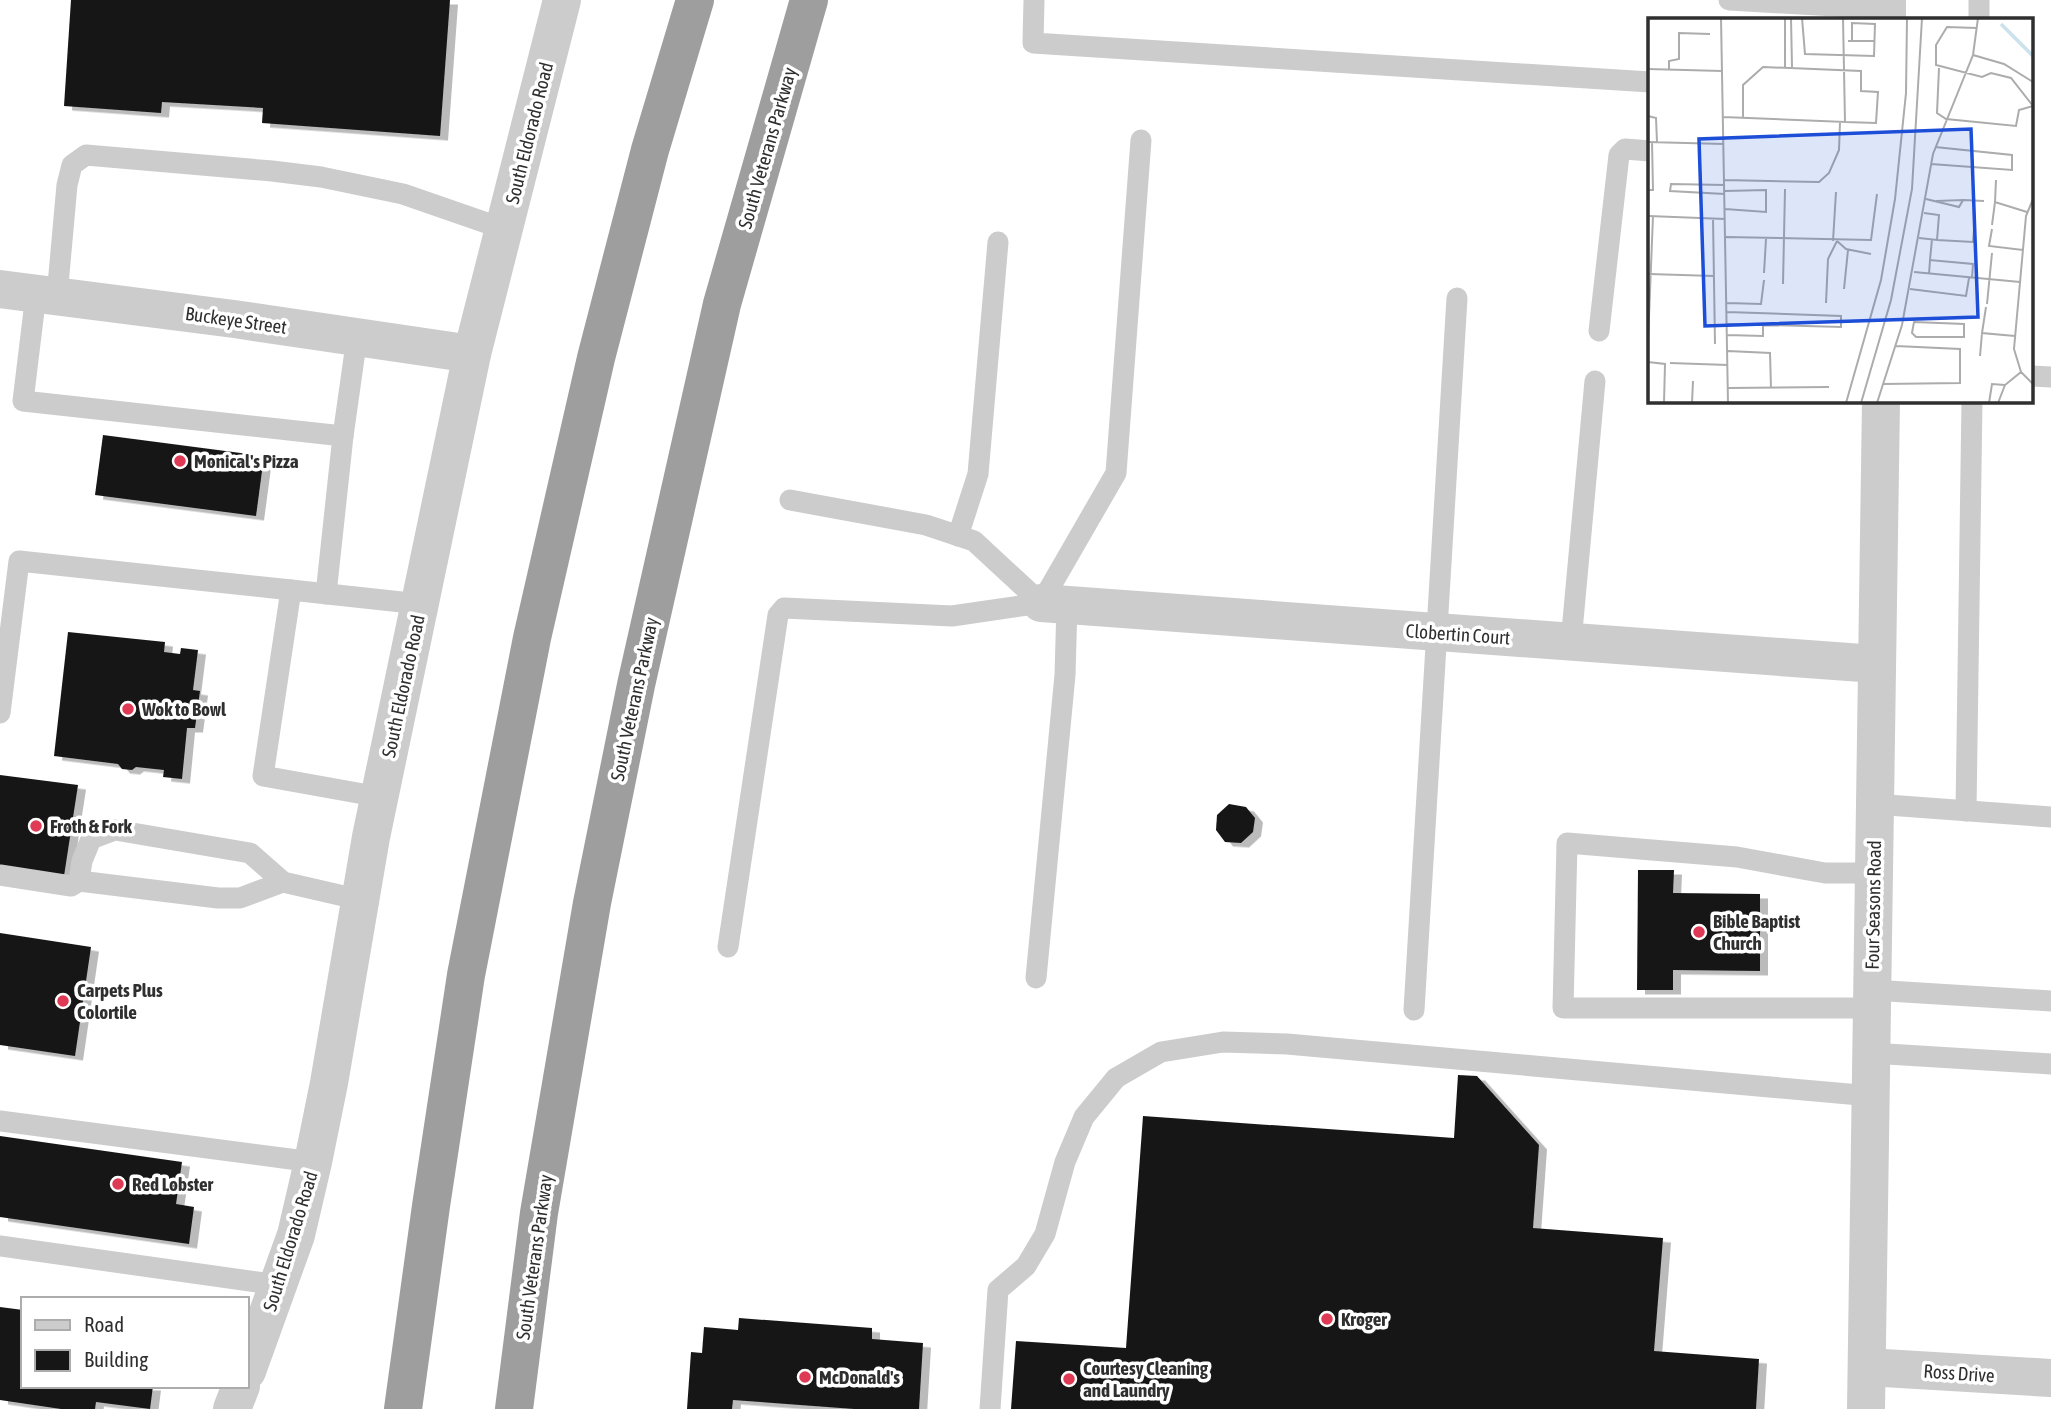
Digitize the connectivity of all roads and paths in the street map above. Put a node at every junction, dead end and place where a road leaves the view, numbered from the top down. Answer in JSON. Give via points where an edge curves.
{"nodes":[{"id":1,"x":562,"y":0,"type":"edge"},
{"id":2,"x":695,"y":0,"type":"edge"},
{"id":3,"x":809,"y":0,"type":"edge"},
{"id":4,"x":1034,"y":0,"type":"edge"},
{"id":5,"x":1729,"y":0,"type":"edge"},
{"id":6,"x":1979,"y":0,"type":"edge"},
{"id":7,"x":1887,"y":9,"type":"edge"},
{"id":8,"x":1817,"y":12,"type":"edge"},
{"id":9,"x":1979,"y":18,"type":"edge"},
{"id":10,"x":1648,"y":82,"type":"edge"},
{"id":11,"x":1141,"y":140,"type":"dead end"},
{"id":12,"x":1648,"y":151,"type":"edge"},
{"id":13,"x":504,"y":229,"type":"junction"},
{"id":14,"x":998,"y":242,"type":"dead end"},
{"id":15,"x":31,"y":293,"type":"edge"},
{"id":16,"x":1457,"y":298,"type":"dead end"},
{"id":17,"x":1600,"y":331,"type":"dead end"},
{"id":18,"x":357,"y":337,"type":"junction"},
{"id":19,"x":472,"y":355,"type":"junction"},
{"id":20,"x":1595,"y":381,"type":"dead end"},
{"id":21,"x":1881,"y":402,"type":"edge"},
{"id":22,"x":1972,"y":402,"type":"edge"},
{"id":23,"x":343,"y":436,"type":"junction"},
{"id":24,"x":790,"y":500,"type":"dead end"},
{"id":25,"x":958,"y":536,"type":"junction"},
{"id":26,"x":291,"y":590,"type":"junction"},
{"id":27,"x":326,"y":594,"type":"junction"},
{"id":28,"x":420,"y":604,"type":"junction"},
{"id":29,"x":1054,"y":604,"type":"junction"},
{"id":30,"x":1436,"y":632,"type":"junction"},
{"id":31,"x":1571,"y":642,"type":"junction"},
{"id":32,"x":1876,"y":664,"type":"junction"},
{"id":33,"x":0,"y":713,"type":"edge"},
{"id":34,"x":380,"y":797,"type":"junction"},
{"id":35,"x":1874,"y":804,"type":"junction"},
{"id":36,"x":1966,"y":811,"type":"junction"},
{"id":37,"x":2051,"y":817,"type":"edge"},
{"id":38,"x":1873,"y":873,"type":"junction"},
{"id":39,"x":0,"y":876,"type":"edge"},
{"id":40,"x":79,"y":881,"type":"junction"},
{"id":41,"x":283,"y":882,"type":"junction"},
{"id":42,"x":361,"y":900,"type":"junction"},
{"id":43,"x":728,"y":947,"type":"dead end"},
{"id":44,"x":1036,"y":978,"type":"dead end"},
{"id":45,"x":1872,"y":999,"type":"junction"},
{"id":46,"x":2051,"y":1001,"type":"edge"},
{"id":47,"x":1414,"y":1010,"type":"dead end"},
{"id":48,"x":1871,"y":1053,"type":"junction"},
{"id":49,"x":2051,"y":1064,"type":"edge"},
{"id":50,"x":1871,"y":1096,"type":"junction"},
{"id":51,"x":0,"y":1121,"type":"edge"},
{"id":52,"x":313,"y":1162,"type":"junction"},
{"id":53,"x":0,"y":1246,"type":"edge"},
{"id":54,"x":279,"y":1285,"type":"junction"},
{"id":55,"x":1867,"y":1367,"type":"junction"},
{"id":56,"x":248,"y":1368,"type":"edge"},
{"id":57,"x":2051,"y":1378,"type":"edge"},
{"id":58,"x":240,"y":1388,"type":"edge"},
{"id":59,"x":232,"y":1409,"type":"edge"},
{"id":60,"x":403,"y":1409,"type":"edge"},
{"id":61,"x":513,"y":1409,"type":"edge"},
{"id":62,"x":990,"y":1409,"type":"edge"},
{"id":63,"x":1866,"y":1409,"type":"edge"}],
"edges":[{"from":1,"to":13,"type":"street","name":"South Eldorado Road"},
{"from":2,"to":60,"type":"highway","via":[[596,358],[532,638],[466,975]]},
{"from":3,"to":61,"type":"highway","name":"South Veterans Parkway","via":[[722,304],[636,685],[592,903],[539,1213]]},
{"from":4,"to":10,"type":"lane","via":[[1033,43]]},
{"from":5,"to":8,"type":"lane"},
{"from":6,"to":9,"type":"lane"},
{"from":7,"to":8,"type":"lane"},
{"from":11,"to":29,"type":"lane","via":[[1116,474]]},
{"from":12,"to":17,"type":"lane","via":[[1625,149],[1619,155]]},
{"from":13,"to":15,"type":"lane","via":[[403,194],[321,177],[86,155],[72,166]]},
{"from":13,"to":19,"type":"street","name":"South Eldorado Road"},
{"from":14,"to":25,"type":"lane","via":[[978,474]]},
{"from":15,"to":18,"type":"street","name":"Buckeye Street"},
{"from":15,"to":23,"type":"lane","via":[[23,401]]},
{"from":16,"to":30,"type":"lane"},
{"from":18,"to":19,"type":"street","name":"Buckeye Street"},
{"from":18,"to":23,"type":"lane"},
{"from":19,"to":28,"type":"street","name":"South Eldorado Road"},
{"from":20,"to":31,"type":"lane"},
{"from":21,"to":32,"type":"street","name":"Four Seasons Road"},
{"from":22,"to":36,"type":"lane"},
{"from":23,"to":27,"type":"lane"},
{"from":24,"to":25,"type":"lane","via":[[926,525]]},
{"from":25,"to":29,"type":"lane","via":[[974,541]]},
{"from":26,"to":27,"type":"lane"},
{"from":26,"to":33,"type":"lane","via":[[19,561]]},
{"from":26,"to":34,"type":"lane","via":[[263,776]]},
{"from":27,"to":28,"type":"lane"},
{"from":28,"to":34,"type":"street","name":"South Eldorado Road"},
{"from":29,"to":30,"type":"street","name":"Clobertin Court"},
{"from":29,"to":43,"type":"lane","via":[[952,616],[780,611]]},
{"from":29,"to":44,"type":"lane","via":[[1065,675]]},
{"from":30,"to":31,"type":"street","name":"Clobertin Court"},
{"from":30,"to":47,"type":"lane"},
{"from":31,"to":32,"type":"street","name":"Clobertin Court"},
{"from":32,"to":35,"type":"street","name":"Four Seasons Road"},
{"from":34,"to":42,"type":"street","name":"South Eldorado Road"},
{"from":35,"to":36,"type":"lane"},
{"from":35,"to":38,"type":"street","name":"Four Seasons Road"},
{"from":36,"to":37,"type":"lane"},
{"from":38,"to":45,"type":"street","name":"Four Seasons Road"},
{"from":38,"to":45,"type":"lane","via":[[1825,873],[1737,857],[1567,843],[1563,1008]]},
{"from":39,"to":40,"type":"lane","via":[[71,886]]},
{"from":40,"to":41,"type":"lane","via":[[218,898],[240,898]]},
{"from":40,"to":41,"type":"lane","via":[[91,839],[115,830],[250,853]]},
{"from":41,"to":42,"type":"lane"},
{"from":42,"to":52,"type":"street","name":"South Eldorado Road"},
{"from":45,"to":46,"type":"lane"},
{"from":45,"to":48,"type":"street","name":"Four Seasons Road"},
{"from":48,"to":49,"type":"lane"},
{"from":48,"to":50,"type":"street","name":"Four Seasons Road"},
{"from":50,"to":55,"type":"street","name":"Four Seasons Road"},
{"from":50,"to":62,"type":"lane","via":[[1287,1044],[1223,1042],[1161,1052],[1116,1078],[1084,1117],[1065,1161],[1045,1234],[1026,1266],[998,1290]]},
{"from":51,"to":52,"type":"lane"},
{"from":52,"to":54,"type":"street","name":"South Eldorado Road"},
{"from":53,"to":54,"type":"lane"},
{"from":54,"to":56,"type":"street","name":"South Eldorado Road"},
{"from":55,"to":57,"type":"street","name":"Ross Drive"},
{"from":55,"to":63,"type":"street","name":"Four Seasons Road"},
{"from":58,"to":59,"type":"street"}]}
